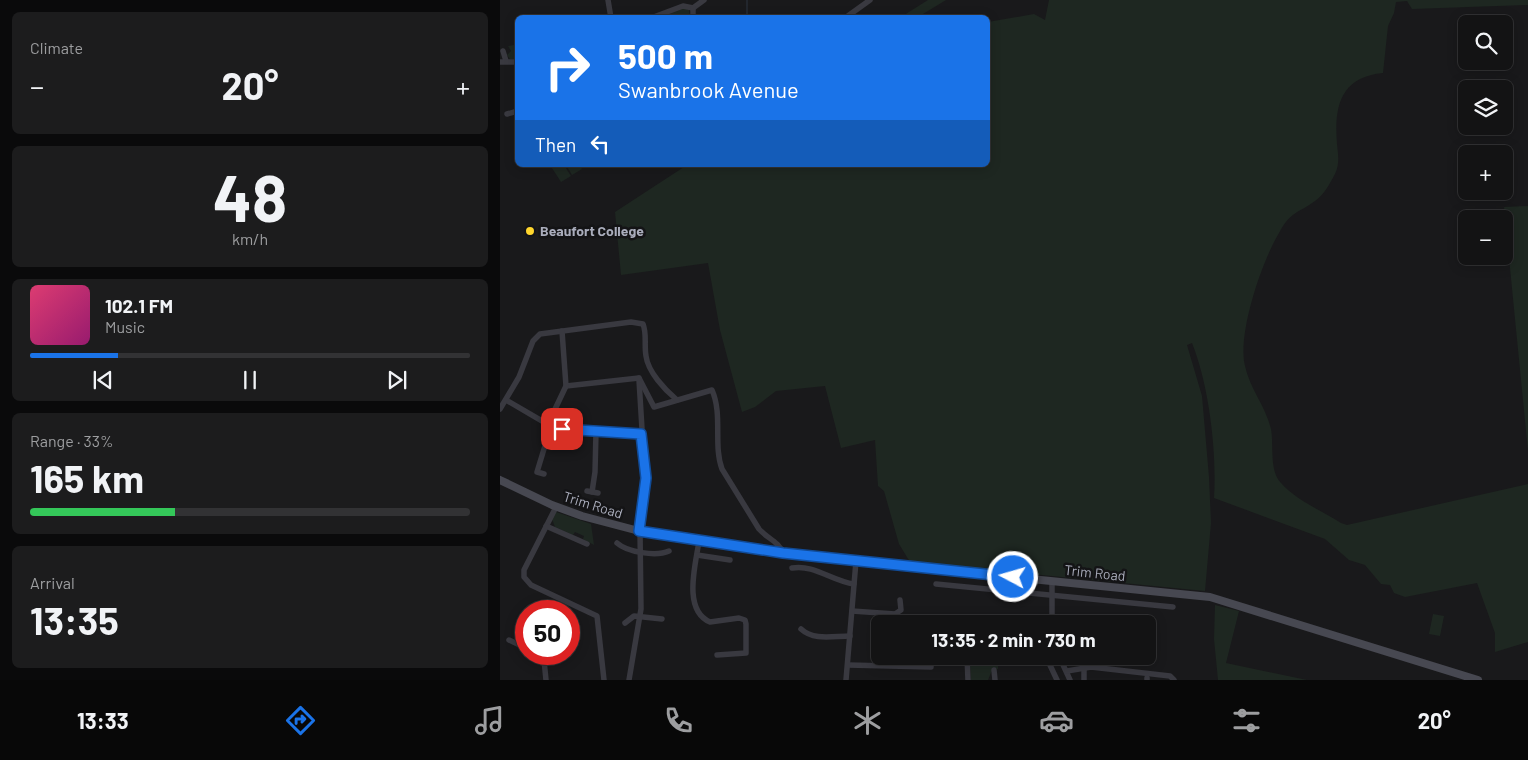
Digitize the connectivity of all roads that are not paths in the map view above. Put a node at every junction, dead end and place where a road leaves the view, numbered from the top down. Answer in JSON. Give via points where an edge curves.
{"nodes":[{"id":1,"x":608,"y":0,"type":"edge"},
{"id":2,"x":704,"y":0,"type":"edge"},
{"id":3,"x":870,"y":0,"type":"edge"},
{"id":4,"x":693,"y":8,"type":"junction"},
{"id":5,"x":610,"y":15,"type":"edge"},
{"id":6,"x":659,"y":15,"type":"edge"},
{"id":7,"x":692,"y":15,"type":"edge"},
{"id":8,"x":849,"y":15,"type":"edge"},
{"id":9,"x":504,"y":51,"type":"edge"},
{"id":10,"x":503,"y":61,"type":"edge"},
{"id":11,"x":515,"y":112,"type":"edge"},
{"id":12,"x":507,"y":114,"type":"dead end"},
{"id":13,"x":562,"y":331,"type":"junction"},
{"id":14,"x":639,"y":378,"type":"junction"},
{"id":15,"x":566,"y":386,"type":"junction"},
{"id":16,"x":506,"y":400,"type":"junction"},
{"id":17,"x":677,"y":400,"type":"junction"},
{"id":18,"x":500,"y":410,"type":"edge"},
{"id":19,"x":549,"y":425,"type":"junction"},
{"id":20,"x":596,"y":432,"type":"junction"},
{"id":21,"x":641,"y":434,"type":"junction"},
{"id":22,"x":544,"y":474,"type":"dead end"},
{"id":23,"x":500,"y":480,"type":"edge"},
{"id":24,"x":592,"y":492,"type":"dead end"},
{"id":25,"x":556,"y":507,"type":"junction"},
{"id":26,"x":546,"y":526,"type":"junction"},
{"id":27,"x":640,"y":531,"type":"junction"},
{"id":28,"x":699,"y":541,"type":"junction"},
{"id":29,"x":616,"y":543,"type":"dead end"},
{"id":30,"x":587,"y":544,"type":"dead end"},
{"id":31,"x":669,"y":550,"type":"dead end"},
{"id":32,"x":639,"y":551,"type":"junction"},
{"id":33,"x":783,"y":553,"type":"junction"},
{"id":34,"x":697,"y":555,"type":"junction"},
{"id":35,"x":730,"y":560,"type":"dead end"},
{"id":36,"x":856,"y":561,"type":"junction"},
{"id":37,"x":792,"y":568,"type":"dead end"},
{"id":38,"x":1052,"y":581,"type":"junction"},
{"id":39,"x":854,"y":584,"type":"junction"},
{"id":40,"x":936,"y":584,"type":"dead end"},
{"id":41,"x":1052,"y":595,"type":"junction"},
{"id":42,"x":900,"y":600,"type":"dead end"},
{"id":43,"x":1174,"y":608,"type":"dead end"},
{"id":44,"x":852,"y":611,"type":"junction"},
{"id":45,"x":640,"y":615,"type":"junction"},
{"id":46,"x":1052,"y":615,"type":"edge"},
{"id":47,"x":662,"y":619,"type":"dead end"},
{"id":48,"x":625,"y":623,"type":"dead end"},
{"id":49,"x":801,"y":629,"type":"dead end"},
{"id":50,"x":850,"y":636,"type":"junction"},
{"id":51,"x":509,"y":640,"type":"dead end"},
{"id":52,"x":515,"y":643,"type":"edge"},
{"id":53,"x":717,"y":655,"type":"dead end"},
{"id":54,"x":545,"y":665,"type":"edge"},
{"id":55,"x":848,"y":665,"type":"junction"},
{"id":56,"x":931,"y":665,"type":"edge"},
{"id":57,"x":967,"y":665,"type":"edge"},
{"id":58,"x":1050,"y":665,"type":"edge"},
{"id":59,"x":1064,"y":665,"type":"edge"},
{"id":60,"x":1084,"y":668,"type":"junction"},
{"id":61,"x":994,"y":670,"type":"dead end"},
{"id":62,"x":1067,"y":671,"type":"junction"},
{"id":63,"x":546,"y":680,"type":"edge"},
{"id":64,"x":604,"y":680,"type":"edge"},
{"id":65,"x":629,"y":680,"type":"edge"},
{"id":66,"x":846,"y":680,"type":"edge"},
{"id":67,"x":968,"y":680,"type":"edge"},
{"id":68,"x":994,"y":680,"type":"edge"},
{"id":69,"x":1057,"y":680,"type":"edge"},
{"id":70,"x":1070,"y":680,"type":"edge"},
{"id":71,"x":1084,"y":680,"type":"edge"},
{"id":72,"x":1174,"y":680,"type":"edge"},
{"id":73,"x":1478,"y":680,"type":"edge"}],
"edges":[{"from":1,"to":5,"type":"street"},
{"from":2,"to":4,"type":"street"},
{"from":3,"to":8,"type":"street"},
{"from":4,"to":6,"type":"street","via":[[683,6]]},
{"from":4,"to":7,"type":"street"},
{"from":9,"to":10,"type":"street"},
{"from":11,"to":12,"type":"street"},
{"from":13,"to":15,"type":"street"},
{"from":13,"to":16,"type":"street","via":[[547,331],[533,340]]},
{"from":13,"to":17,"type":"street","via":[[631,322],[643,324],[649,366],[666,391]]},
{"from":14,"to":15,"type":"street"},
{"from":14,"to":17,"type":"street","via":[[654,407]]},
{"from":14,"to":21,"type":"street"},
{"from":15,"to":19,"type":"street"},
{"from":16,"to":18,"type":"street"},
{"from":16,"to":19,"type":"street"},
{"from":17,"to":33,"type":"street","via":[[712,390],[722,469],[759,530],[779,543]]},
{"from":19,"to":20,"type":"street"},
{"from":19,"to":22,"type":"street","via":[[537,472]]},
{"from":20,"to":21,"type":"street"},
{"from":20,"to":24,"type":"street"},
{"from":21,"to":27,"type":"street","via":[[646,478]]},
{"from":23,"to":25,"type":"main road","name":"Trim Road"},
{"from":25,"to":26,"type":"street"},
{"from":25,"to":27,"type":"main road","name":"Trim Road"},
{"from":26,"to":30,"type":"street"},
{"from":26,"to":64,"type":"street","via":[[524,570],[524,577],[531,584],[597,616]]},
{"from":27,"to":28,"type":"main road","name":"Trim Road"},
{"from":27,"to":32,"type":"street"},
{"from":28,"to":33,"type":"main road","name":"Trim Road"},
{"from":28,"to":34,"type":"street"},
{"from":29,"to":32,"type":"street"},
{"from":31,"to":32,"type":"street","via":[[662,553]]},
{"from":32,"to":45,"type":"street"},
{"from":33,"to":36,"type":"main road","name":"Trim Road"},
{"from":34,"to":35,"type":"street"},
{"from":34,"to":53,"type":"street","via":[[692,579],[700,614],[710,622],[742,618],[746,624],[748,652]]},
{"from":36,"to":38,"type":"main road","name":"Trim Road"},
{"from":36,"to":39,"type":"street"},
{"from":37,"to":39,"type":"street","via":[[810,569]]},
{"from":38,"to":41,"type":"street"},
{"from":38,"to":73,"type":"main road","name":"Trim Road","via":[[1210,597]]},
{"from":39,"to":44,"type":"street"},
{"from":40,"to":41,"type":"street"},
{"from":41,"to":43,"type":"street"},
{"from":41,"to":46,"type":"street"},
{"from":42,"to":44,"type":"street","via":[[901,610],[895,614]]},
{"from":44,"to":50,"type":"street"},
{"from":45,"to":47,"type":"street"},
{"from":45,"to":48,"type":"street"},
{"from":45,"to":65,"type":"street"},
{"from":49,"to":50,"type":"street","via":[[817,637]]},
{"from":50,"to":55,"type":"street"},
{"from":51,"to":52,"type":"street"},
{"from":54,"to":63,"type":"street"},
{"from":55,"to":56,"type":"street"},
{"from":55,"to":66,"type":"street"},
{"from":57,"to":67,"type":"street"},
{"from":58,"to":69,"type":"street"},
{"from":59,"to":62,"type":"street"},
{"from":60,"to":62,"type":"street"},
{"from":60,"to":71,"type":"street"},
{"from":60,"to":72,"type":"street","via":[[1170,676]]},
{"from":61,"to":68,"type":"street"},
{"from":62,"to":70,"type":"street"}]}
